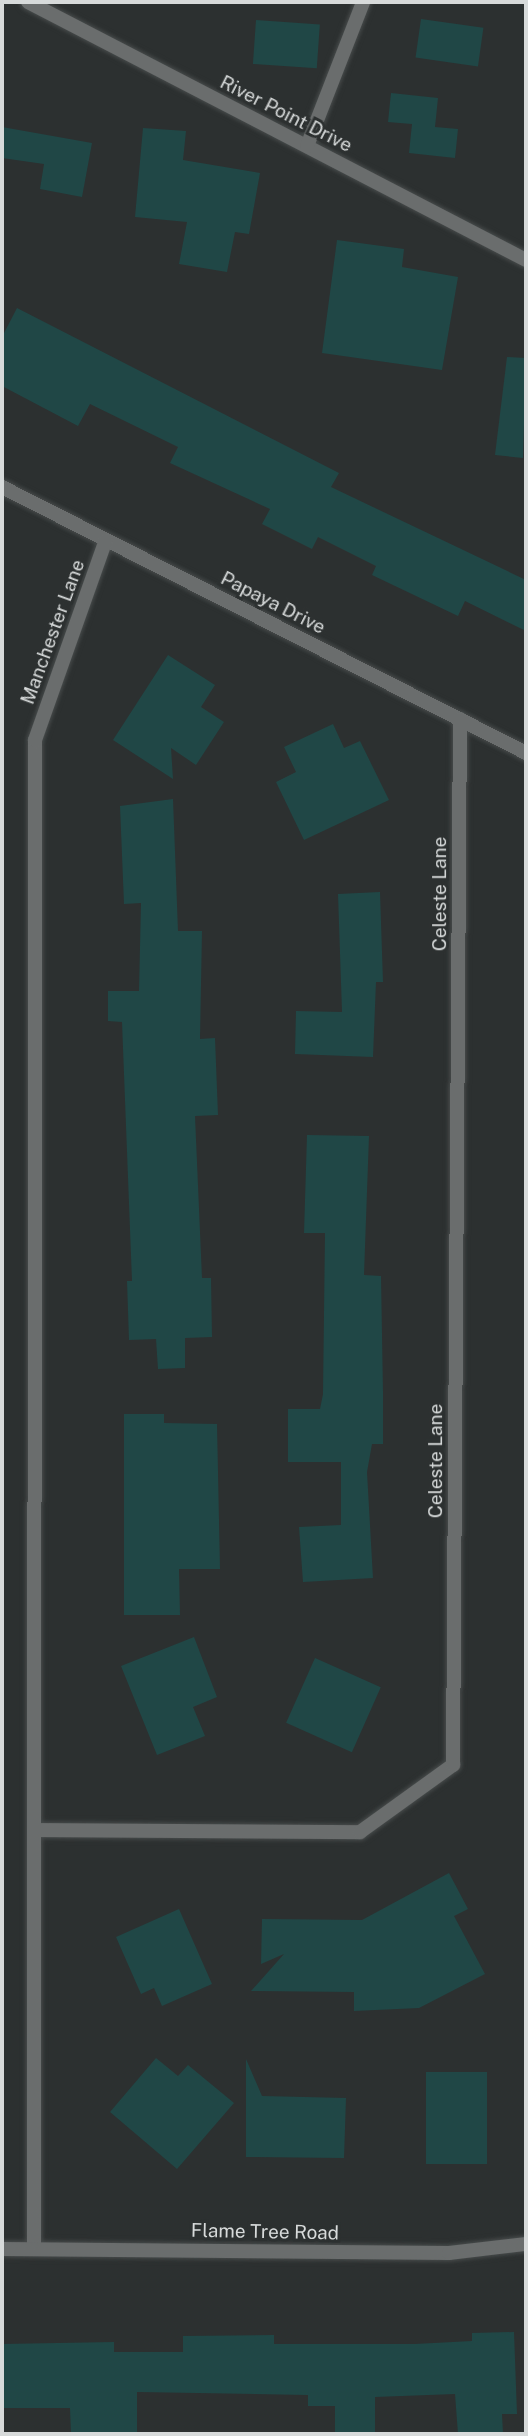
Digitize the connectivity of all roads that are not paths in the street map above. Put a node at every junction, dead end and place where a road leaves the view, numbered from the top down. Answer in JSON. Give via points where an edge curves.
{"nodes":[{"id":1,"x":28,"y":2,"type":"edge"},
{"id":2,"x":363,"y":2,"type":"edge"},
{"id":3,"x":307,"y":146,"type":"junction"},
{"id":4,"x":526,"y":260,"type":"edge"},
{"id":5,"x":2,"y":488,"type":"edge"},
{"id":6,"x":106,"y":540,"type":"junction"},
{"id":7,"x":460,"y":719,"type":"junction"},
{"id":8,"x":526,"y":753,"type":"edge"},
{"id":9,"x":36,"y":1830,"type":"junction"},
{"id":10,"x":526,"y":2244,"type":"edge"},
{"id":11,"x":34,"y":2248,"type":"junction"},
{"id":12,"x":2,"y":2249,"type":"edge"}],
"edges":[{"from":1,"to":3,"type":"street","name":"River Point Drive"},
{"from":2,"to":3,"type":"street"},
{"from":3,"to":4,"type":"street","name":"River Point Drive"},
{"from":5,"to":6,"type":"street","name":"Papaya Drive"},
{"from":6,"to":7,"type":"street","name":"Papaya Drive"},
{"from":6,"to":9,"type":"street","name":"Manchester Lane","via":[[35,740]]},
{"from":7,"to":8,"type":"street","name":"Papaya Drive"},
{"from":7,"to":9,"type":"street","name":"Celeste Lane","via":[[453,1765],[360,1832]]},
{"from":9,"to":11,"type":"street","name":"Manchester Lane"},
{"from":10,"to":11,"type":"street","name":"Flame Tree Road","via":[[449,2253]]},
{"from":11,"to":12,"type":"street","name":"Flame Tree Road"}]}
